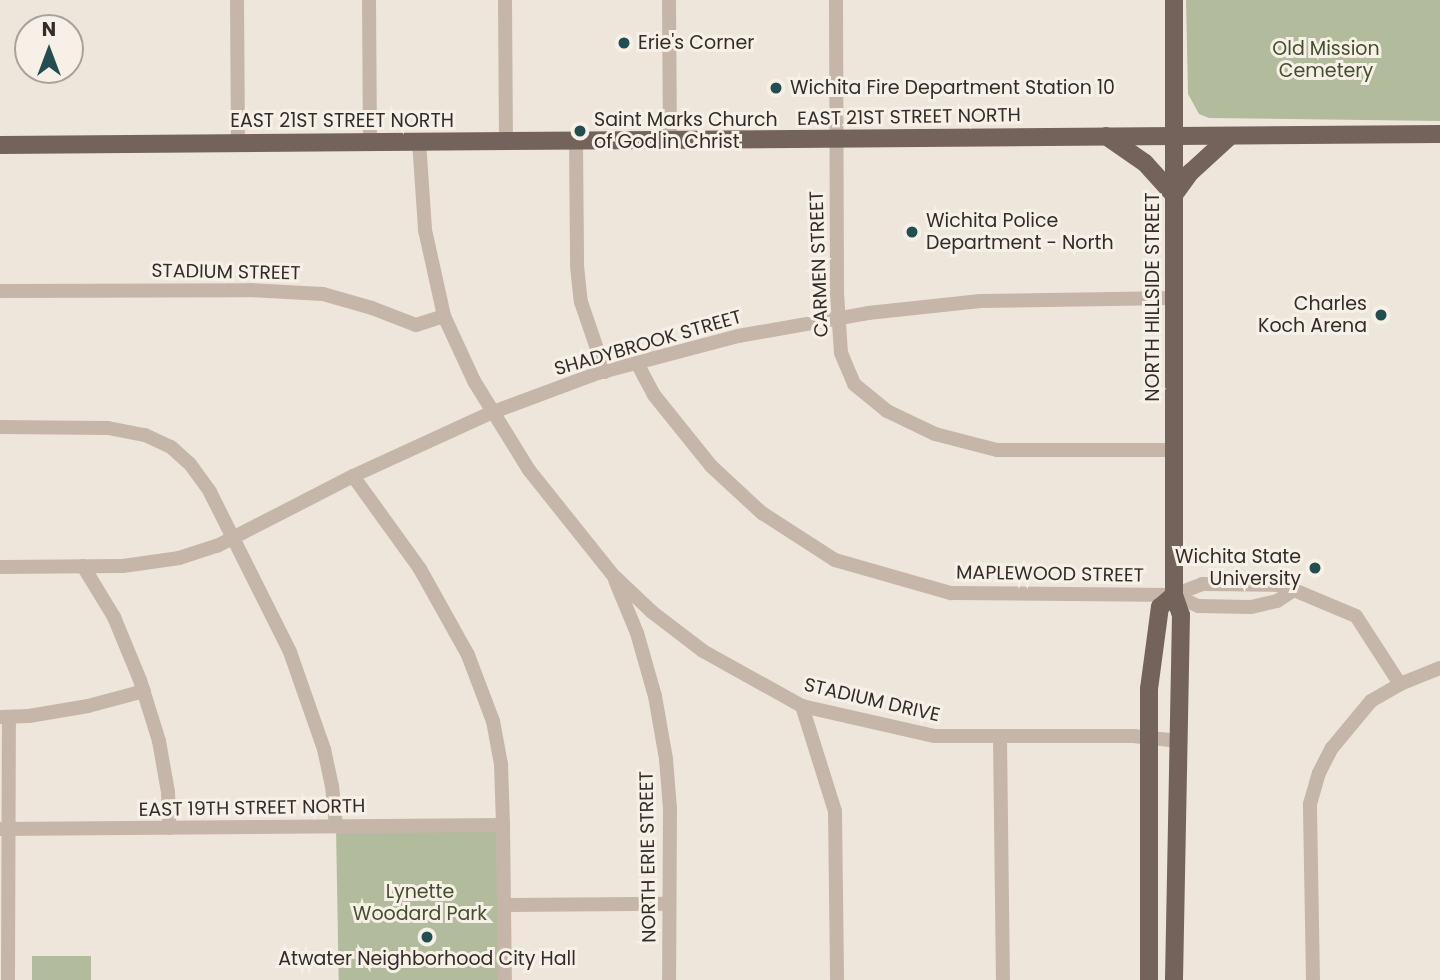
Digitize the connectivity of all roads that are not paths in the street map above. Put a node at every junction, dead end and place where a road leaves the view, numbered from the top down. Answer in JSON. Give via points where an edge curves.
{"nodes":[{"id":1,"x":237,"y":0,"type":"edge"},
{"id":2,"x":369,"y":0,"type":"edge"},
{"id":3,"x":505,"y":0,"type":"edge"},
{"id":4,"x":669,"y":0,"type":"edge"},
{"id":5,"x":836,"y":0,"type":"edge"},
{"id":6,"x":1174,"y":0,"type":"edge"},
{"id":7,"x":1440,"y":134,"type":"edge"},
{"id":8,"x":1106,"y":136,"type":"junction"},
{"id":9,"x":1174,"y":136,"type":"junction"},
{"id":10,"x":1229,"y":137,"type":"junction"},
{"id":11,"x":670,"y":140,"type":"junction"},
{"id":12,"x":835,"y":140,"type":"junction"},
{"id":13,"x":419,"y":141,"type":"junction"},
{"id":14,"x":506,"y":141,"type":"junction"},
{"id":15,"x":576,"y":141,"type":"junction"},
{"id":16,"x":370,"y":142,"type":"junction"},
{"id":17,"x":238,"y":143,"type":"junction"},
{"id":18,"x":0,"y":145,"type":"edge"},
{"id":19,"x":1174,"y":195,"type":"junction"},
{"id":20,"x":0,"y":291,"type":"edge"},
{"id":21,"x":1174,"y":298,"type":"junction"},
{"id":22,"x":444,"y":317,"type":"junction"},
{"id":23,"x":839,"y":318,"type":"junction"},
{"id":24,"x":636,"y":363,"type":"junction"},
{"id":25,"x":605,"y":372,"type":"junction"},
{"id":26,"x":493,"y":412,"type":"junction"},
{"id":27,"x":0,"y":427,"type":"edge"},
{"id":28,"x":1174,"y":450,"type":"junction"},
{"id":29,"x":353,"y":475,"type":"junction"},
{"id":30,"x":234,"y":537,"type":"junction"},
{"id":31,"x":83,"y":566,"type":"junction"},
{"id":32,"x":0,"y":567,"type":"edge"},
{"id":33,"x":612,"y":575,"type":"junction"},
{"id":34,"x":1294,"y":590,"type":"junction"},
{"id":35,"x":1174,"y":595,"type":"junction"},
{"id":36,"x":1440,"y":668,"type":"edge"},
{"id":37,"x":1400,"y":684,"type":"junction"},
{"id":38,"x":144,"y":691,"type":"junction"},
{"id":39,"x":802,"y":706,"type":"junction"},
{"id":40,"x":5,"y":717,"type":"edge"},
{"id":41,"x":1000,"y":738,"type":"junction"},
{"id":42,"x":1149,"y":738,"type":"junction"},
{"id":43,"x":1180,"y":741,"type":"junction"},
{"id":44,"x":503,"y":825,"type":"junction"},
{"id":45,"x":335,"y":826,"type":"junction"},
{"id":46,"x":169,"y":828,"type":"junction"},
{"id":47,"x":4,"y":829,"type":"edge"},
{"id":48,"x":669,"y":904,"type":"junction"},
{"id":49,"x":506,"y":905,"type":"junction"},
{"id":50,"x":8,"y":980,"type":"edge"},
{"id":51,"x":505,"y":980,"type":"edge"},
{"id":52,"x":669,"y":980,"type":"edge"},
{"id":53,"x":836,"y":980,"type":"edge"},
{"id":54,"x":1003,"y":980,"type":"edge"},
{"id":55,"x":1149,"y":980,"type":"edge"},
{"id":56,"x":1174,"y":980,"type":"edge"},
{"id":57,"x":1313,"y":980,"type":"edge"}],
"edges":[{"from":1,"to":17,"type":"street"},
{"from":2,"to":16,"type":"street"},
{"from":3,"to":14,"type":"street"},
{"from":4,"to":11,"type":"street"},
{"from":5,"to":12,"type":"street","name":"CARMEN STREET"},
{"from":6,"to":9,"type":"main road","name":"NORTH HILLSIDE STREET"},
{"from":7,"to":10,"type":"main road","name":"EAST 21ST STREET NORTH"},
{"from":8,"to":9,"type":"main road","name":"EAST 21ST STREET NORTH"},
{"from":8,"to":12,"type":"main road","name":"EAST 21ST STREET NORTH"},
{"from":8,"to":19,"type":"main road","via":[[1145,163]]},
{"from":9,"to":10,"type":"main road","name":"EAST 21ST STREET NORTH"},
{"from":9,"to":19,"type":"main road","name":"NORTH HILLSIDE STREET"},
{"from":10,"to":19,"type":"main road"},
{"from":11,"to":12,"type":"main road","name":"EAST 21ST STREET NORTH"},
{"from":11,"to":15,"type":"main road","name":"EAST 21ST STREET NORTH"},
{"from":12,"to":23,"type":"street","name":"CARMEN STREET"},
{"from":13,"to":14,"type":"main road","name":"EAST 21ST STREET NORTH"},
{"from":13,"to":16,"type":"main road","name":"EAST 21ST STREET NORTH"},
{"from":13,"to":22,"type":"street","via":[[425,230]]},
{"from":14,"to":15,"type":"main road","name":"EAST 21ST STREET NORTH"},
{"from":15,"to":25,"type":"street","via":[[580,290]]},
{"from":16,"to":17,"type":"main road","name":"EAST 21ST STREET NORTH"},
{"from":17,"to":18,"type":"main road","name":"EAST 21ST STREET NORTH"},
{"from":19,"to":21,"type":"main road","name":"NORTH HILLSIDE STREET"},
{"from":20,"to":22,"type":"street","name":"STADIUM STREET","via":[[323,294],[416,325]]},
{"from":21,"to":23,"type":"street","name":"SHADYBROOK STREET","via":[[980,301]]},
{"from":21,"to":28,"type":"main road","name":"NORTH HILLSIDE STREET"},
{"from":22,"to":26,"type":"street","name":"STADIUM DRIVE"},
{"from":23,"to":24,"type":"street","name":"SHADYBROOK STREET","via":[[738,336]]},
{"from":23,"to":28,"type":"street","name":"CARMEN STREET","via":[[841,353],[854,384],[887,411],[935,434],[997,450]]},
{"from":24,"to":25,"type":"street","name":"SHADYBROOK STREET"},
{"from":24,"to":35,"type":"street","name":"MAPLEWOOD STREET","via":[[654,395],[711,466],[762,513],[835,560],[951,593]]},
{"from":25,"to":26,"type":"street","name":"SHADYBROOK STREET"},
{"from":26,"to":29,"type":"street","name":"SHADYBROOK STREET"},
{"from":26,"to":33,"type":"street","name":"STADIUM DRIVE","via":[[529,470]]},
{"from":27,"to":30,"type":"street","via":[[108,428],[145,435],[171,447],[210,492]]},
{"from":28,"to":35,"type":"main road","name":"NORTH HILLSIDE STREET"},
{"from":29,"to":30,"type":"street","name":"SHADYBROOK STREET"},
{"from":29,"to":44,"type":"street","via":[[420,569],[468,655],[493,721],[501,764]]},
{"from":30,"to":31,"type":"street","name":"SHADYBROOK STREET","via":[[180,558]]},
{"from":30,"to":45,"type":"street","via":[[290,652],[311,707],[332,786]]},
{"from":31,"to":32,"type":"street","name":"SHADYBROOK STREET"},
{"from":31,"to":38,"type":"street","via":[[114,617]]},
{"from":33,"to":39,"type":"street","name":"STADIUM DRIVE","via":[[702,651]]},
{"from":33,"to":48,"type":"street","name":"NORTH ERIE STREET","via":[[637,633],[664,746],[670,809]]},
{"from":34,"to":35,"type":"street","via":[[1280,585],[1202,583]]},
{"from":34,"to":35,"type":"street","via":[[1277,601],[1251,607],[1198,606]]},
{"from":34,"to":37,"type":"street","via":[[1356,616]]},
{"from":35,"to":42,"type":"main road","name":"NORTH HILLSIDE STREET","via":[[1160,607],[1149,689]]},
{"from":35,"to":43,"type":"main road","name":"NORTH HILLSIDE STREET","via":[[1181,615]]},
{"from":36,"to":37,"type":"street"},
{"from":37,"to":57,"type":"street","via":[[1371,701],[1332,748],[1319,773],[1310,804]]},
{"from":38,"to":40,"type":"street","via":[[88,706]]},
{"from":38,"to":46,"type":"street","via":[[159,741]]},
{"from":39,"to":41,"type":"street","name":"STADIUM DRIVE","via":[[934,736]]},
{"from":39,"to":53,"type":"street","via":[[835,811]]},
{"from":40,"to":47,"type":"street"},
{"from":41,"to":42,"type":"street","name":"STADIUM DRIVE"},
{"from":41,"to":54,"type":"street"},
{"from":42,"to":43,"type":"street","name":"STADIUM DRIVE"},
{"from":42,"to":55,"type":"main road","name":"NORTH HILLSIDE STREET"},
{"from":43,"to":56,"type":"main road","name":"NORTH HILLSIDE STREET"},
{"from":44,"to":45,"type":"street","name":"EAST 19TH STREET NORTH"},
{"from":44,"to":49,"type":"street"},
{"from":45,"to":46,"type":"street","name":"EAST 19TH STREET NORTH"},
{"from":46,"to":47,"type":"street","name":"EAST 19TH STREET NORTH"},
{"from":47,"to":50,"type":"street"},
{"from":48,"to":49,"type":"street"},
{"from":48,"to":52,"type":"street","name":"NORTH ERIE STREET"},
{"from":49,"to":51,"type":"street"}]}
